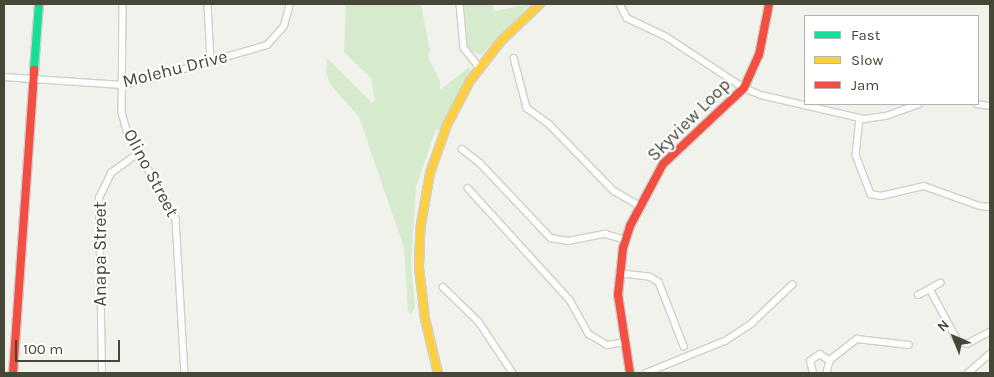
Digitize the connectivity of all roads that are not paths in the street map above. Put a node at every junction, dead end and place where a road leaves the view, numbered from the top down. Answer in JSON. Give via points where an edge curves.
{"nodes":[{"id":1,"x":39,"y":4,"type":"edge"},
{"id":2,"x":123,"y":4,"type":"edge"},
{"id":3,"x":208,"y":4,"type":"edge"},
{"id":4,"x":290,"y":4,"type":"edge"},
{"id":5,"x":460,"y":4,"type":"edge"},
{"id":6,"x":540,"y":4,"type":"edge"},
{"id":7,"x":620,"y":4,"type":"edge"},
{"id":8,"x":769,"y":4,"type":"edge"},
{"id":9,"x":514,"y":58,"type":"dead end"},
{"id":10,"x":211,"y":62,"type":"junction"},
{"id":11,"x":480,"y":68,"type":"junction"},
{"id":12,"x":4,"y":77,"type":"edge"},
{"id":13,"x":34,"y":79,"type":"junction"},
{"id":14,"x":122,"y":84,"type":"junction"},
{"id":15,"x":744,"y":88,"type":"junction"},
{"id":16,"x":804,"y":105,"type":"edge"},
{"id":17,"x":804,"y":105,"type":"edge"},
{"id":18,"x":917,"y":105,"type":"edge"},
{"id":19,"x":860,"y":118,"type":"junction"},
{"id":20,"x":462,"y":149,"type":"dead end"},
{"id":21,"x":140,"y":153,"type":"junction"},
{"id":22,"x":468,"y":188,"type":"dead end"},
{"id":23,"x":638,"y":205,"type":"junction"},
{"id":24,"x":990,"y":207,"type":"edge"},
{"id":25,"x":626,"y":240,"type":"junction"},
{"id":26,"x":619,"y":273,"type":"junction"},
{"id":27,"x":941,"y":283,"type":"dead end"},
{"id":28,"x":792,"y":285,"type":"dead end"},
{"id":29,"x":443,"y":287,"type":"dead end"},
{"id":30,"x":930,"y":289,"type":"junction"},
{"id":31,"x":918,"y":295,"type":"dead end"},
{"id":32,"x":990,"y":332,"type":"edge"},
{"id":33,"x":625,"y":342,"type":"junction"},
{"id":34,"x":909,"y":345,"type":"dead end"},
{"id":35,"x":684,"y":346,"type":"dead end"},
{"id":36,"x":990,"y":354,"type":"edge"},
{"id":37,"x":830,"y":360,"type":"junction"},
{"id":38,"x":658,"y":371,"type":"edge"},
{"id":39,"x":13,"y":373,"type":"edge"},
{"id":40,"x":102,"y":373,"type":"edge"},
{"id":41,"x":185,"y":373,"type":"edge"},
{"id":42,"x":438,"y":373,"type":"edge"},
{"id":43,"x":513,"y":373,"type":"edge"},
{"id":44,"x":630,"y":373,"type":"edge"},
{"id":45,"x":646,"y":373,"type":"edge"},
{"id":46,"x":813,"y":373,"type":"edge"},
{"id":47,"x":827,"y":373,"type":"edge"},
{"id":48,"x":968,"y":373,"type":"edge"}],
"edges":[{"from":1,"to":13,"type":"street"},
{"from":2,"to":14,"type":"street","name":"Olino Street"},
{"from":3,"to":10,"type":"street"},
{"from":4,"to":10,"type":"street","name":"Molehu Drive","via":[[284,26],[271,41]]},
{"from":5,"to":11,"type":"street","via":[[464,48]]},
{"from":6,"to":11,"type":"street","via":[[504,38]]},
{"from":7,"to":15,"type":"street","via":[[627,18],[667,37]]},
{"from":8,"to":15,"type":"street","name":"Skyview Loop","via":[[759,54]]},
{"from":9,"to":23,"type":"street","via":[[527,108],[546,120],[614,191]]},
{"from":10,"to":14,"type":"street","name":"Molehu Drive"},
{"from":11,"to":42,"type":"street","via":[[447,125],[430,172],[422,209],[421,300]]},
{"from":12,"to":13,"type":"street","name":"Molehu Drive"},
{"from":13,"to":14,"type":"street","name":"Molehu Drive"},
{"from":13,"to":39,"type":"street"},
{"from":14,"to":21,"type":"street","name":"Olino Street","via":[[123,118]]},
{"from":15,"to":17,"type":"street"},
{"from":15,"to":23,"type":"street","name":"Skyview Loop","via":[[663,164]]},
{"from":16,"to":19,"type":"street"},
{"from":18,"to":19,"type":"street","via":[[886,116]]},
{"from":19,"to":24,"type":"street","via":[[856,155],[870,194],[881,196],[924,186]]},
{"from":20,"to":25,"type":"street","via":[[480,163],[551,238],[568,241],[605,234]]},
{"from":21,"to":40,"type":"street","name":"Anapa Street","via":[[111,173],[99,198]]},
{"from":21,"to":41,"type":"street","name":"Olino Street","via":[[170,203],[178,226]]},
{"from":22,"to":33,"type":"street","via":[[570,300],[589,334],[607,345]]},
{"from":23,"to":25,"type":"street","name":"Skyview Loop"},
{"from":25,"to":26,"type":"street","name":"Skyview Loop"},
{"from":26,"to":33,"type":"street","name":"Skyview Loop","via":[[618,295]]},
{"from":26,"to":35,"type":"street","via":[[650,277],[659,282]]},
{"from":27,"to":30,"type":"street"},
{"from":28,"to":38,"type":"street","via":[[739,333],[711,349]]},
{"from":29,"to":43,"type":"street","via":[[479,322]]},
{"from":30,"to":31,"type":"street"},
{"from":30,"to":32,"type":"street","via":[[959,342],[968,344]]},
{"from":33,"to":44,"type":"street","name":"Skyview Loop"},
{"from":34,"to":37,"type":"street","via":[[857,339]]},
{"from":36,"to":48,"type":"street"},
{"from":37,"to":46,"type":"street","via":[[823,354],[813,356],[809,364]]},
{"from":37,"to":47,"type":"street"},
{"from":38,"to":45,"type":"street"}]}
